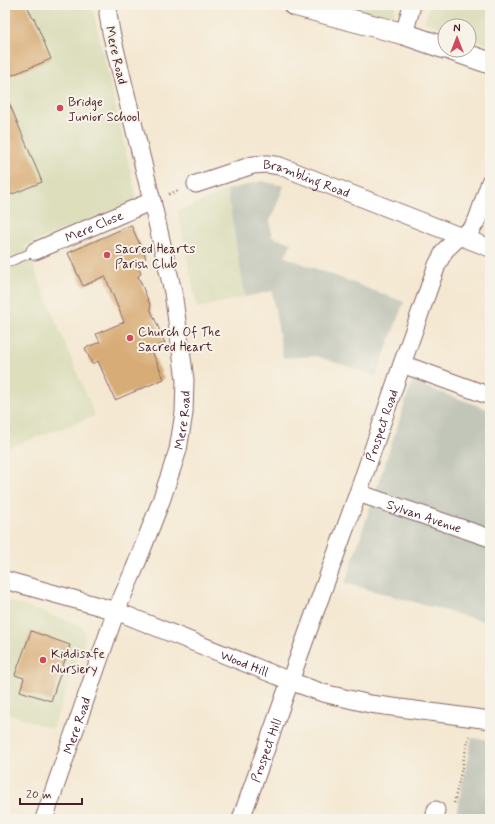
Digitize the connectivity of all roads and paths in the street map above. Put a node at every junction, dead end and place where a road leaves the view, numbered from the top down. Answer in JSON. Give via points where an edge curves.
{"nodes":[{"id":1,"x":109,"y":5,"type":"edge"},
{"id":2,"x":294,"y":5,"type":"edge"},
{"id":3,"x":412,"y":5,"type":"edge"},
{"id":4,"x":404,"y":34,"type":"junction"},
{"id":5,"x":437,"y":45,"type":"edge"},
{"id":6,"x":475,"y":58,"type":"edge"},
{"id":7,"x":490,"y":63,"type":"edge"},
{"id":8,"x":490,"y":182,"type":"edge"},
{"id":9,"x":196,"y":184,"type":"joint"},
{"id":10,"x":152,"y":201,"type":"junction"},
{"id":11,"x":459,"y":237,"type":"junction"},
{"id":12,"x":490,"y":248,"type":"edge"},
{"id":13,"x":35,"y":252,"type":"joint"},
{"id":14,"x":5,"y":264,"type":"edge"},
{"id":15,"x":402,"y":364,"type":"junction"},
{"id":16,"x":490,"y":396,"type":"edge"},
{"id":17,"x":358,"y":493,"type":"junction"},
{"id":18,"x":490,"y":538,"type":"edge"},
{"id":19,"x":5,"y":580,"type":"edge"},
{"id":20,"x":116,"y":611,"type":"junction"},
{"id":21,"x":290,"y":681,"type":"junction"},
{"id":22,"x":490,"y":720,"type":"edge"},
{"id":23,"x":468,"y":741,"type":"dead end"},
{"id":24,"x":435,"y":815,"type":"edge"},
{"id":25,"x":44,"y":819,"type":"edge"},
{"id":26,"x":241,"y":819,"type":"edge"}],
"edges":[{"from":1,"to":10,"type":"street","name":"Mere Road","via":[[111,32]]},
{"from":2,"to":4,"type":"street"},
{"from":3,"to":4,"type":"street"},
{"from":4,"to":5,"type":"street"},
{"from":6,"to":7,"type":"street"},
{"from":8,"to":11,"type":"street","name":"Prospect Road","via":[[477,220],[471,230]]},
{"from":9,"to":10,"type":"path"},
{"from":9,"to":11,"type":"street","name":"Brambling Road","via":[[253,165],[280,166]]},
{"from":10,"to":13,"type":"street","name":"Mere Close"},
{"from":10,"to":20,"type":"street","name":"Mere Road","via":[[173,292],[185,380],[184,413],[178,450],[161,501]]},
{"from":11,"to":12,"type":"street","name":"Brambling Road"},
{"from":11,"to":15,"type":"street","name":"Prospect Road","via":[[445,250],[437,265]]},
{"from":13,"to":14,"type":"lane"},
{"from":15,"to":16,"type":"street"},
{"from":15,"to":17,"type":"street","name":"Prospect Road"},
{"from":17,"to":18,"type":"street","name":"Sylvan Avenue"},
{"from":17,"to":21,"type":"street","name":"Prospect Road"},
{"from":19,"to":20,"type":"street","name":"Wood Hill"},
{"from":20,"to":21,"type":"street","name":"Wood Hill"},
{"from":20,"to":25,"type":"street","name":"Mere Road"},
{"from":21,"to":22,"type":"street","name":"Wood Hill","via":[[322,693],[370,704]]},
{"from":21,"to":26,"type":"street","name":"Prospect Hill"},
{"from":23,"to":24,"type":"path","via":[[453,808]]}]}
